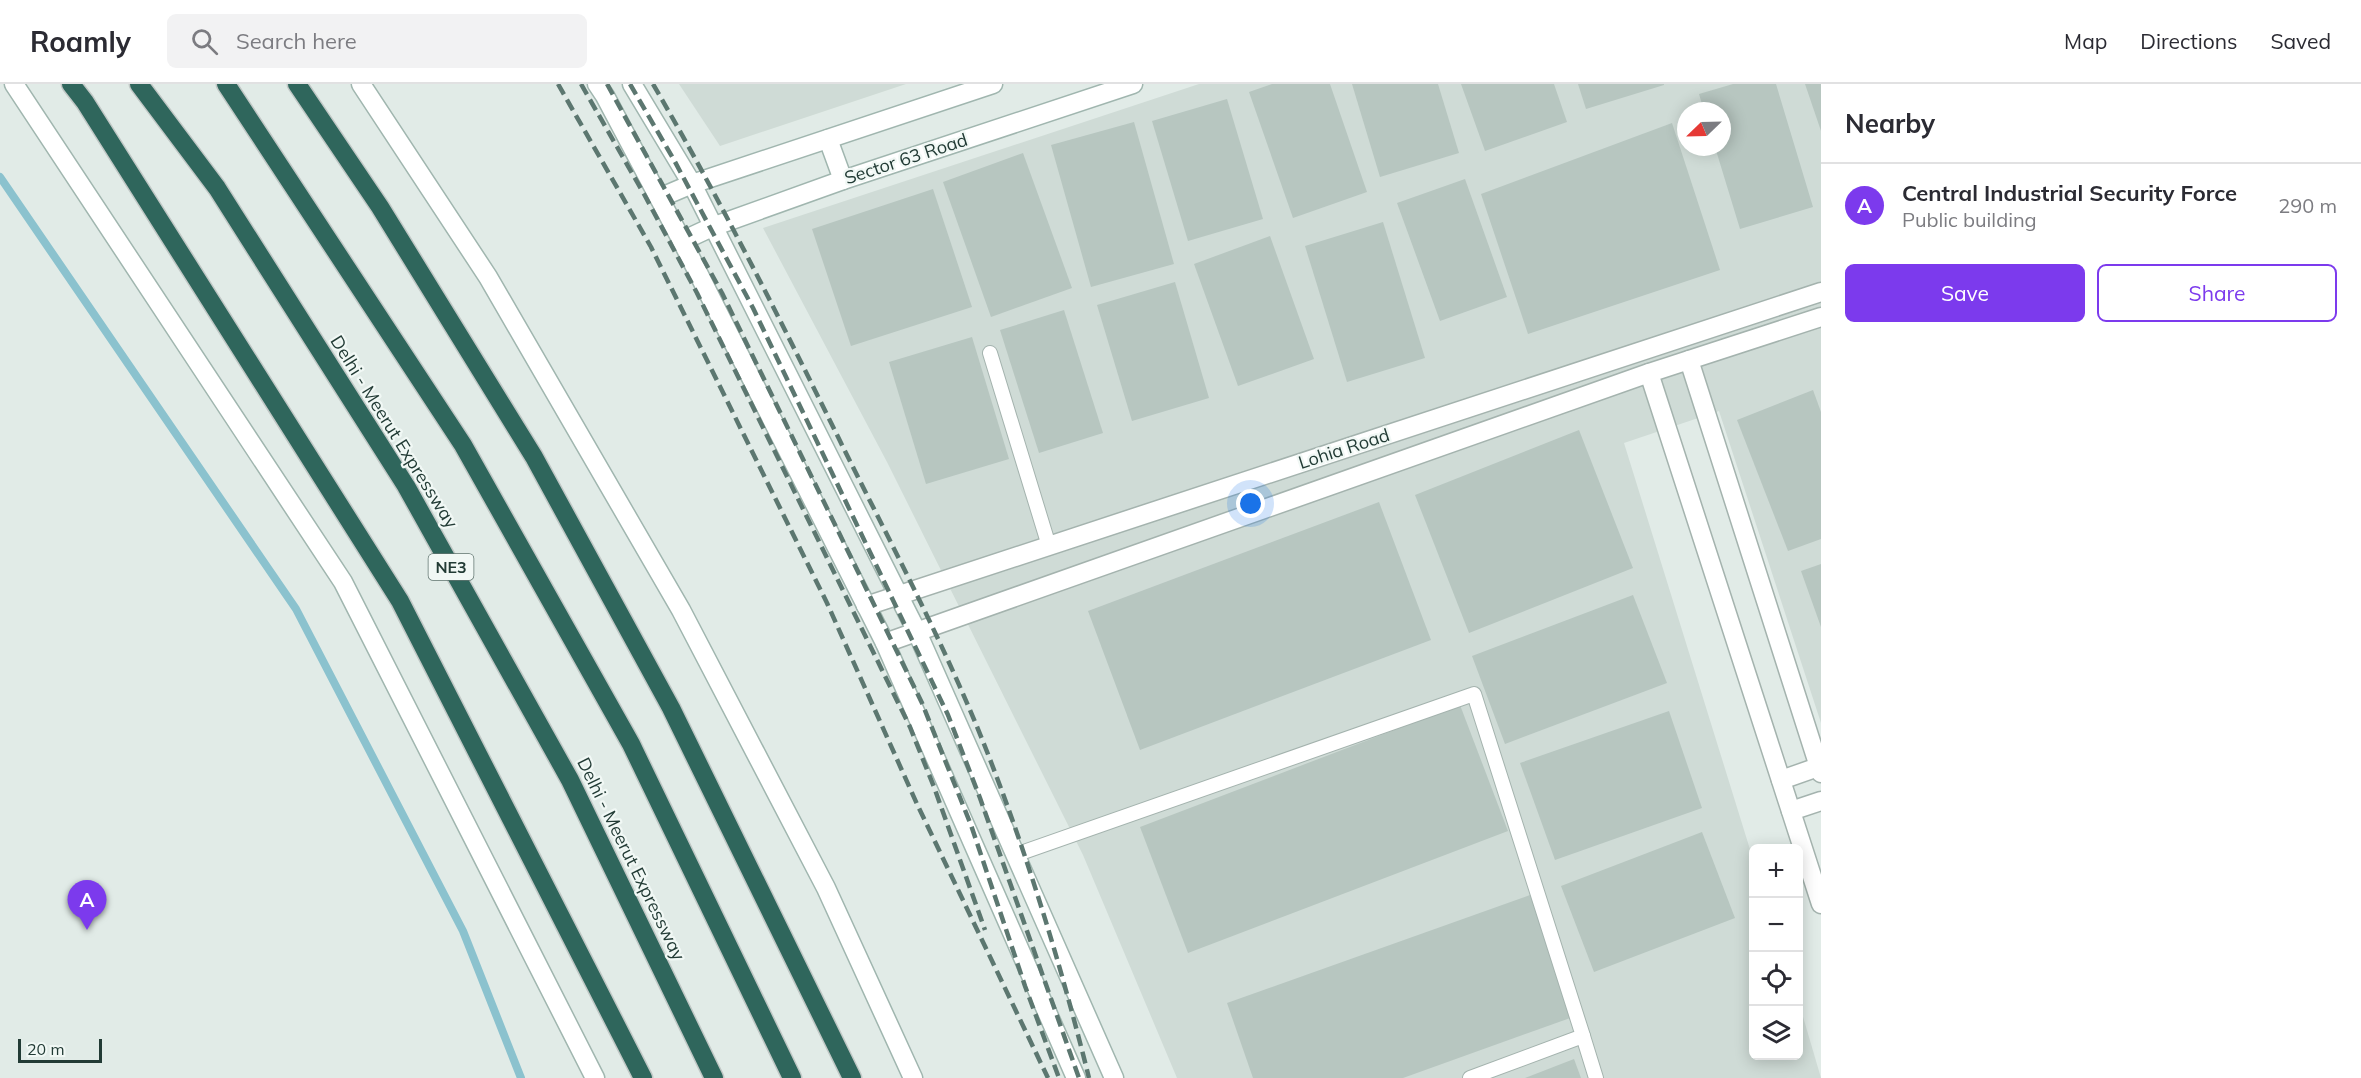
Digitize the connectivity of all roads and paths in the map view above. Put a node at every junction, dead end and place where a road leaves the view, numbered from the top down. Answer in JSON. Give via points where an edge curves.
{"nodes":[{"id":1,"x":14,"y":84,"type":"edge"},
{"id":2,"x":71,"y":84,"type":"edge"},
{"id":3,"x":139,"y":84,"type":"edge"},
{"id":4,"x":226,"y":84,"type":"edge"},
{"id":5,"x":297,"y":84,"type":"edge"},
{"id":6,"x":362,"y":84,"type":"edge"},
{"id":7,"x":597,"y":84,"type":"edge"},
{"id":8,"x":632,"y":84,"type":"edge"},
{"id":9,"x":993,"y":84,"type":"edge"},
{"id":10,"x":1133,"y":84,"type":"edge"},
{"id":11,"x":828,"y":139,"type":"junction"},
{"id":12,"x":843,"y":180,"type":"junction"},
{"id":13,"x":692,"y":183,"type":"junction"},
{"id":14,"x":659,"y":198,"type":"junction"},
{"id":15,"x":712,"y":227,"type":"junction"},
{"id":16,"x":682,"y":241,"type":"junction"},
{"id":17,"x":1821,"y":292,"type":"edge"},
{"id":18,"x":1821,"y":317,"type":"edge"},
{"id":19,"x":990,"y":353,"type":"dead end"},
{"id":20,"x":1689,"y":360,"type":"junction"},
{"id":21,"x":1649,"y":373,"type":"junction"},
{"id":22,"x":1049,"y":546,"type":"junction"},
{"id":23,"x":898,"y":596,"type":"junction"},
{"id":24,"x":866,"y":606,"type":"junction"},
{"id":25,"x":917,"y":632,"type":"junction"},
{"id":26,"x":885,"y":643,"type":"junction"},
{"id":27,"x":1820,"y":769,"type":"edge"},
{"id":28,"x":1781,"y":780,"type":"junction"},
{"id":29,"x":1821,"y":801,"type":"edge"},
{"id":30,"x":1791,"y":811,"type":"junction"},
{"id":31,"x":1016,"y":855,"type":"junction"},
{"id":32,"x":1821,"y":904,"type":"edge"},
{"id":33,"x":1583,"y":1036,"type":"junction"},
{"id":34,"x":595,"y":1078,"type":"edge"},
{"id":35,"x":643,"y":1078,"type":"edge"},
{"id":36,"x":714,"y":1078,"type":"edge"},
{"id":37,"x":792,"y":1078,"type":"edge"},
{"id":38,"x":852,"y":1078,"type":"edge"},
{"id":39,"x":913,"y":1078,"type":"edge"},
{"id":40,"x":1076,"y":1078,"type":"edge"},
{"id":41,"x":1114,"y":1078,"type":"edge"},
{"id":42,"x":1470,"y":1078,"type":"edge"},
{"id":43,"x":1596,"y":1078,"type":"edge"}],
"edges":[{"from":1,"to":34,"type":"street","via":[[343,582]]},
{"from":2,"to":35,"type":"highway","via":[[400,601]]},
{"from":3,"to":36,"type":"highway","name":"Delhi - Meerut Expressway","number":"NE3","via":[[217,188],[406,486],[570,780]]},
{"from":4,"to":37,"type":"highway","via":[[463,445],[631,744]]},
{"from":5,"to":38,"type":"highway","via":[[380,207],[534,457],[671,708]]},
{"from":6,"to":39,"type":"street","via":[[488,277],[681,610],[826,888]]},
{"from":7,"to":14,"type":"street"},
{"from":8,"to":13,"type":"street"},
{"from":9,"to":11,"type":"street"},
{"from":10,"to":12,"type":"street","name":"Sector 63 Road"},
{"from":11,"to":12,"type":"street"},
{"from":11,"to":13,"type":"street"},
{"from":12,"to":15,"type":"street","name":"Sector 63 Road"},
{"from":13,"to":14,"type":"street"},
{"from":13,"to":15,"type":"street"},
{"from":14,"to":16,"type":"street"},
{"from":15,"to":16,"type":"street","name":"Sector 63 Road"},
{"from":15,"to":23,"type":"street"},
{"from":16,"to":24,"type":"street"},
{"from":17,"to":22,"type":"street","name":"Lohia Road"},
{"from":18,"to":20,"type":"street","name":"Lohia Road"},
{"from":19,"to":22,"type":"lane"},
{"from":20,"to":21,"type":"street","name":"Lohia Road"},
{"from":20,"to":27,"type":"street"},
{"from":21,"to":25,"type":"street","name":"Lohia Road"},
{"from":21,"to":28,"type":"street"},
{"from":22,"to":23,"type":"street","name":"Lohia Road"},
{"from":23,"to":24,"type":"street","name":"Lohia Road"},
{"from":23,"to":25,"type":"street"},
{"from":24,"to":26,"type":"street"},
{"from":25,"to":26,"type":"street","name":"Lohia Road"},
{"from":25,"to":31,"type":"street"},
{"from":26,"to":40,"type":"street"},
{"from":27,"to":28,"type":"street"},
{"from":28,"to":30,"type":"street"},
{"from":29,"to":30,"type":"street"},
{"from":30,"to":32,"type":"street"},
{"from":31,"to":33,"type":"lane","via":[[1474,694]]},
{"from":31,"to":41,"type":"street"},
{"from":33,"to":42,"type":"lane"},
{"from":33,"to":43,"type":"lane"}]}
